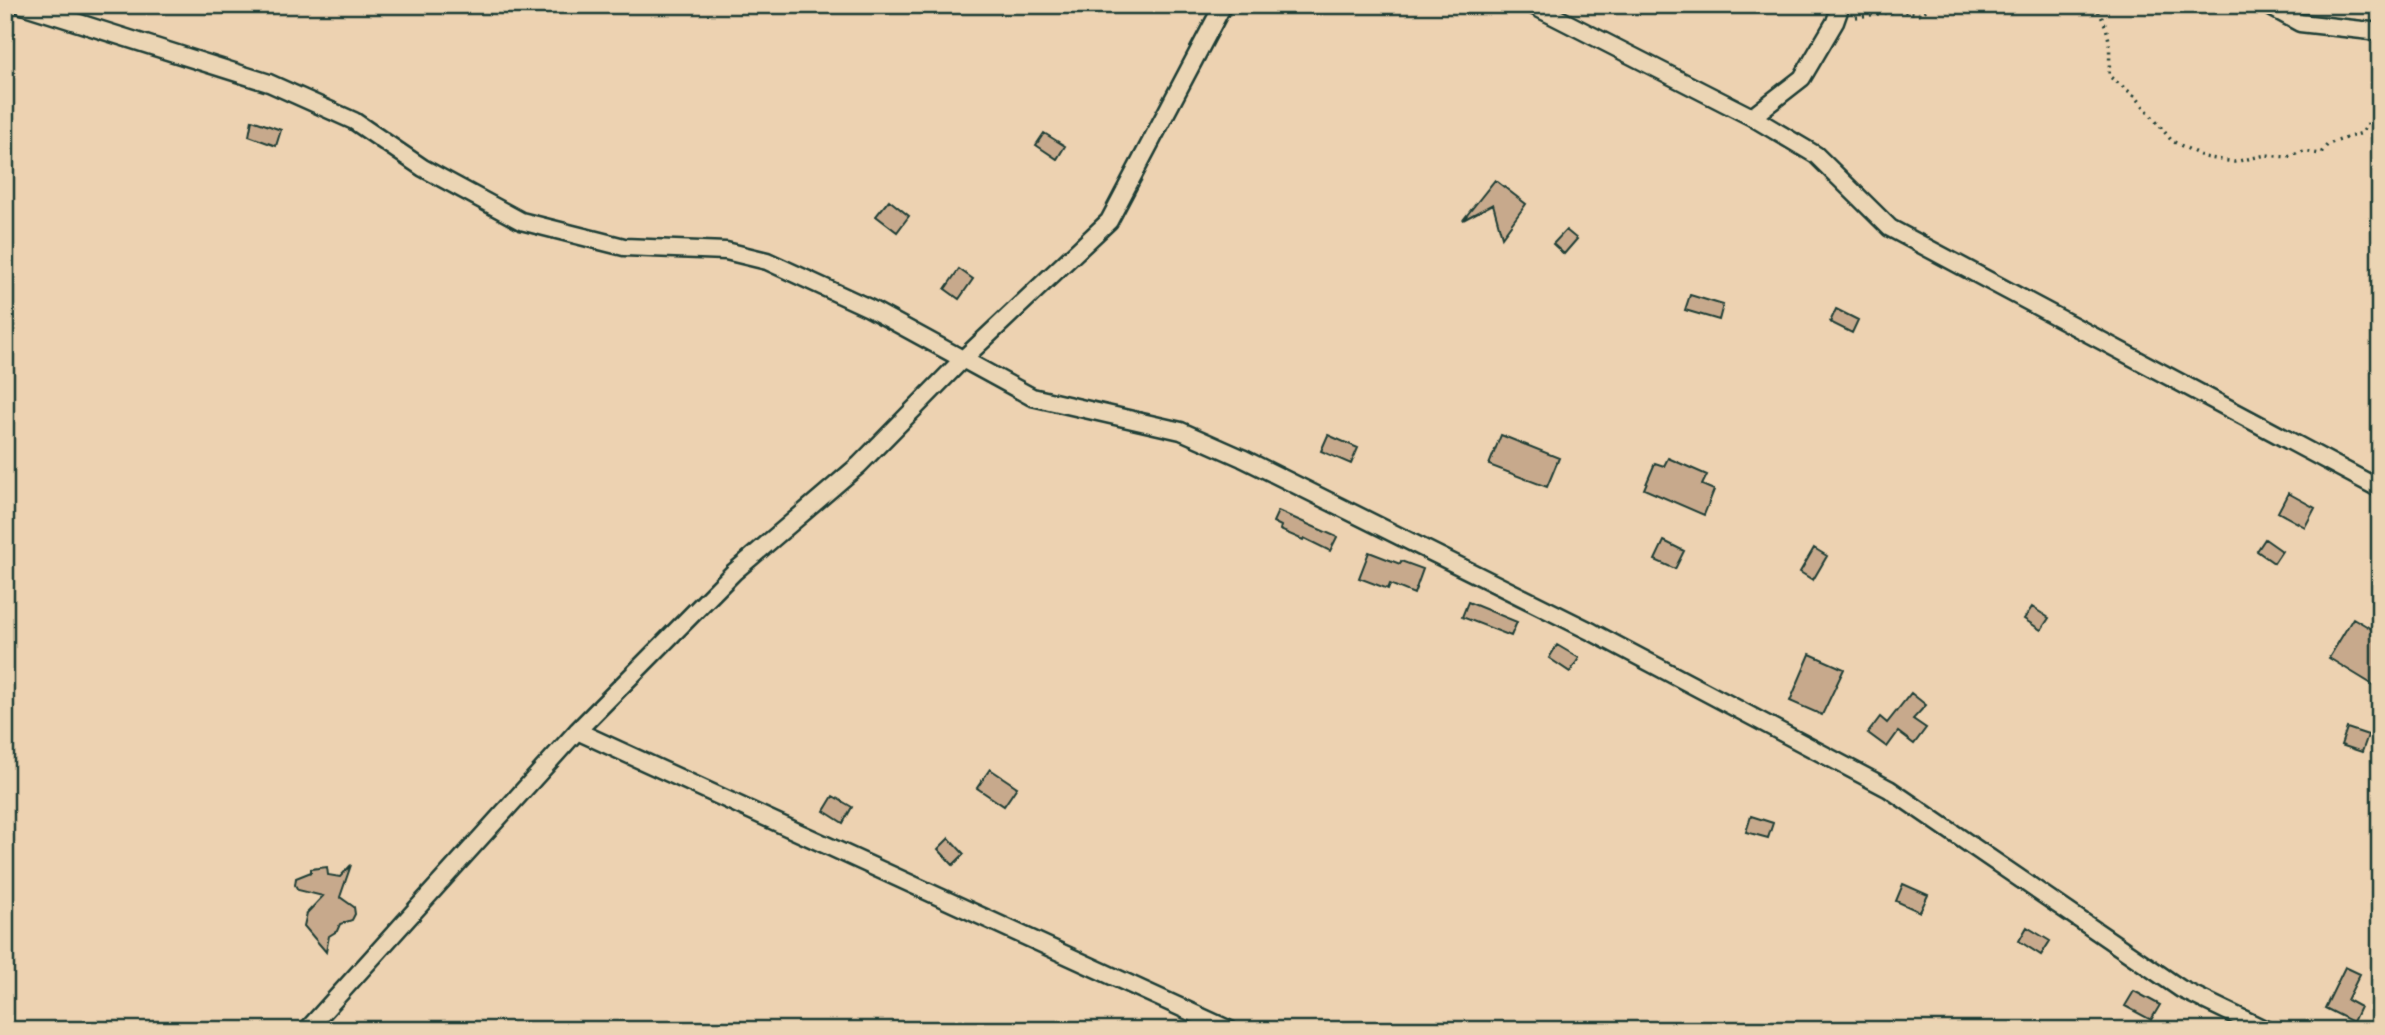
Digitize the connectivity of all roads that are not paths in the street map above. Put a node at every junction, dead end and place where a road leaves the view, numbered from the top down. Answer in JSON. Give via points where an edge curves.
{"nodes":[{"id":1,"x":22,"y":5,"type":"edge"},
{"id":2,"x":1223,"y":5,"type":"edge"},
{"id":3,"x":1532,"y":5,"type":"edge"},
{"id":4,"x":1841,"y":5,"type":"edge"},
{"id":5,"x":2267,"y":5,"type":"edge"},
{"id":6,"x":2380,"y":32,"type":"edge"},
{"id":7,"x":1752,"y":117,"type":"junction"},
{"id":8,"x":962,"y":360,"type":"junction"},
{"id":9,"x":2380,"y":489,"type":"edge"},
{"id":10,"x":577,"y":731,"type":"junction"},
{"id":11,"x":307,"y":1030,"type":"edge"},
{"id":12,"x":1230,"y":1030,"type":"edge"},
{"id":13,"x":2266,"y":1030,"type":"edge"}],
"edges":[{"from":1,"to":8,"type":"street","via":[[269,83],[354,121],[424,168],[521,221],[624,247],[726,251],[766,261],[869,308]]},
{"from":2,"to":8,"type":"street","via":[[1109,221]]},
{"from":3,"to":7,"type":"street"},
{"from":4,"to":7,"type":"street","via":[[1802,78]]},
{"from":5,"to":6,"type":"street","via":[[2300,23]]},
{"from":7,"to":9,"type":"street","via":[[1816,155],[1890,228]]},
{"from":8,"to":10,"type":"street","via":[[859,466],[734,572]]},
{"from":8,"to":13,"type":"street","via":[[1032,397],[1181,431],[1592,632],[1889,789],[2181,989]]},
{"from":10,"to":11,"type":"street"},
{"from":10,"to":12,"type":"street"}]}
